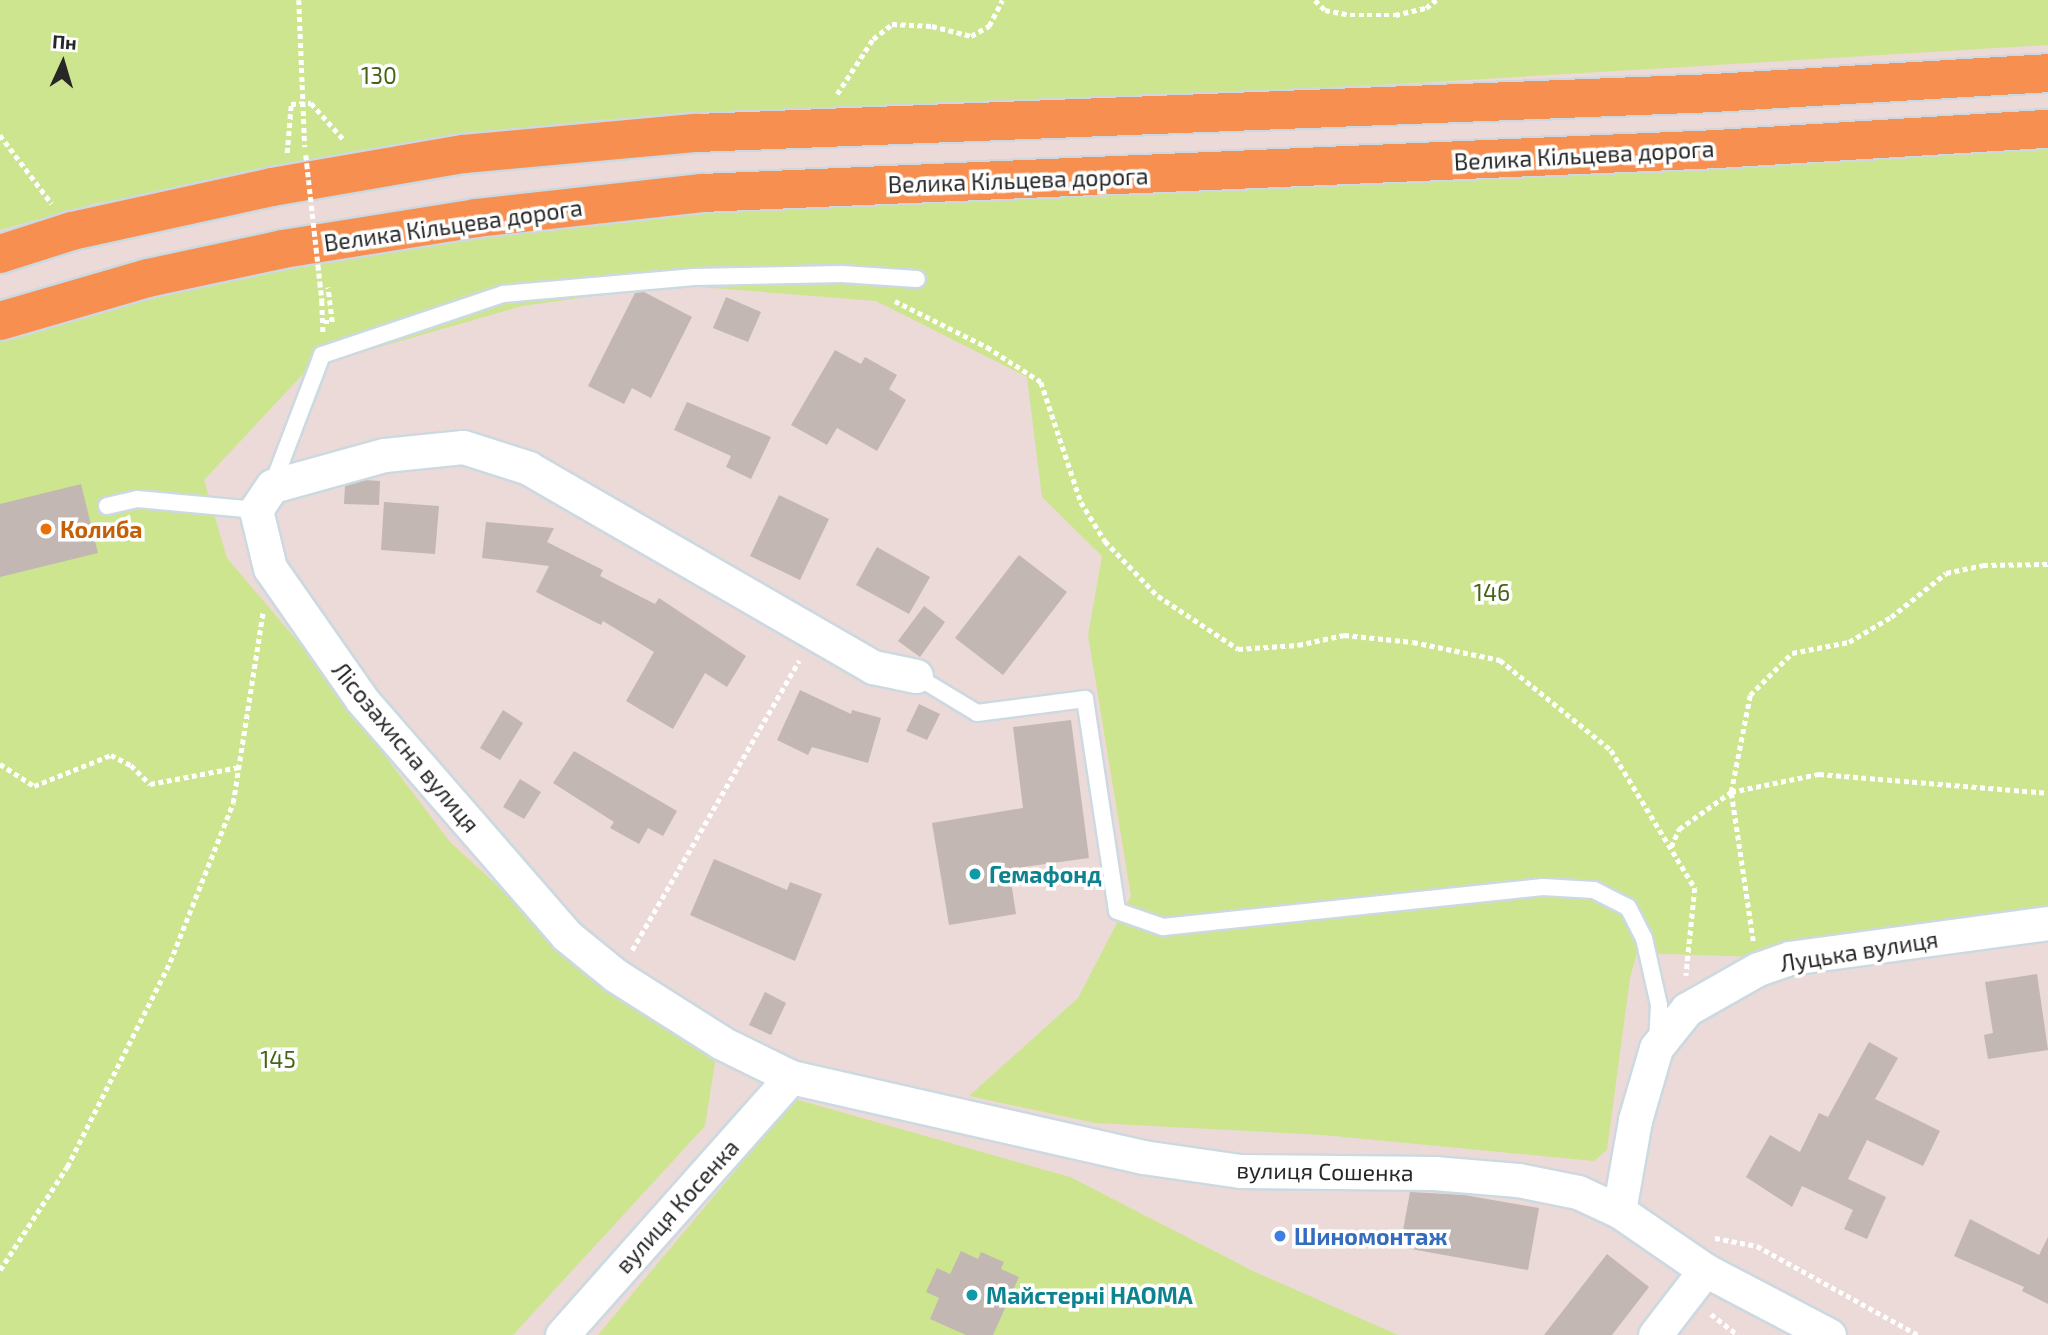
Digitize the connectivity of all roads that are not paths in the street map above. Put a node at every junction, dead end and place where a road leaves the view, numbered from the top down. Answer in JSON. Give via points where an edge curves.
{"nodes":[{"id":1,"x":2048,"y":73,"type":"edge"},
{"id":2,"x":2048,"y":129,"type":"edge"},
{"id":3,"x":0,"y":254,"type":"edge"},
{"id":4,"x":917,"y":279,"type":"dead end"},
{"id":5,"x":0,"y":321,"type":"edge"},
{"id":6,"x":264,"y":498,"type":"junction"},
{"id":7,"x":107,"y":506,"type":"dead end"},
{"id":8,"x":916,"y":676,"type":"joint"},
{"id":9,"x":2048,"y":923,"type":"edge"},
{"id":10,"x":1656,"y":1048,"type":"junction"},
{"id":11,"x":791,"y":1077,"type":"junction"},
{"id":12,"x":1619,"y":1211,"type":"junction"},
{"id":13,"x":1705,"y":1270,"type":"junction"},
{"id":14,"x":562,"y":1335,"type":"edge"},
{"id":15,"x":1655,"y":1335,"type":"edge"},
{"id":16,"x":1829,"y":1335,"type":"edge"}],
"edges":[{"from":1,"to":3,"type":"main road","via":[[1713,93],[697,133],[464,154],[272,187],[72,231]]},
{"from":2,"to":5,"type":"main road","name":"Велика Кільцева дорога","via":[[1717,149],[702,193],[476,218],[283,249],[148,278]]},
{"from":4,"to":6,"type":"lane","via":[[842,274],[694,277],[503,294],[321,355]]},
{"from":6,"to":7,"type":"lane","via":[[137,499]]},
{"from":6,"to":8,"type":"street","via":[[384,455],[463,447],[529,468],[873,667]]},
{"from":6,"to":11,"type":"street","name":"Лісозахисна вулиця","via":[[270,568],[362,701],[566,934],[615,975],[722,1043]]},
{"from":8,"to":10,"type":"lane","via":[[977,713],[1085,699],[1117,911],[1163,927],[1544,887],[1594,890],[1628,907],[1644,938],[1659,1005]]},
{"from":9,"to":10,"type":"street","name":"Луцька вулиця","via":[[1790,958],[1758,969],[1688,1009]]},
{"from":10,"to":12,"type":"street","name":"Луцька вулиця","via":[[1634,1120]]},
{"from":11,"to":12,"type":"street","name":"вулиця Сошенка","via":[[1143,1157],[1240,1171],[1434,1173],[1518,1181],[1578,1192]]},
{"from":11,"to":14,"type":"street","name":"вулиця Косенка"},
{"from":12,"to":13,"type":"street","name":"вулиця Сошенка"},
{"from":13,"to":15,"type":"street"},
{"from":13,"to":16,"type":"street","name":"вулиця Сошенка"}]}
